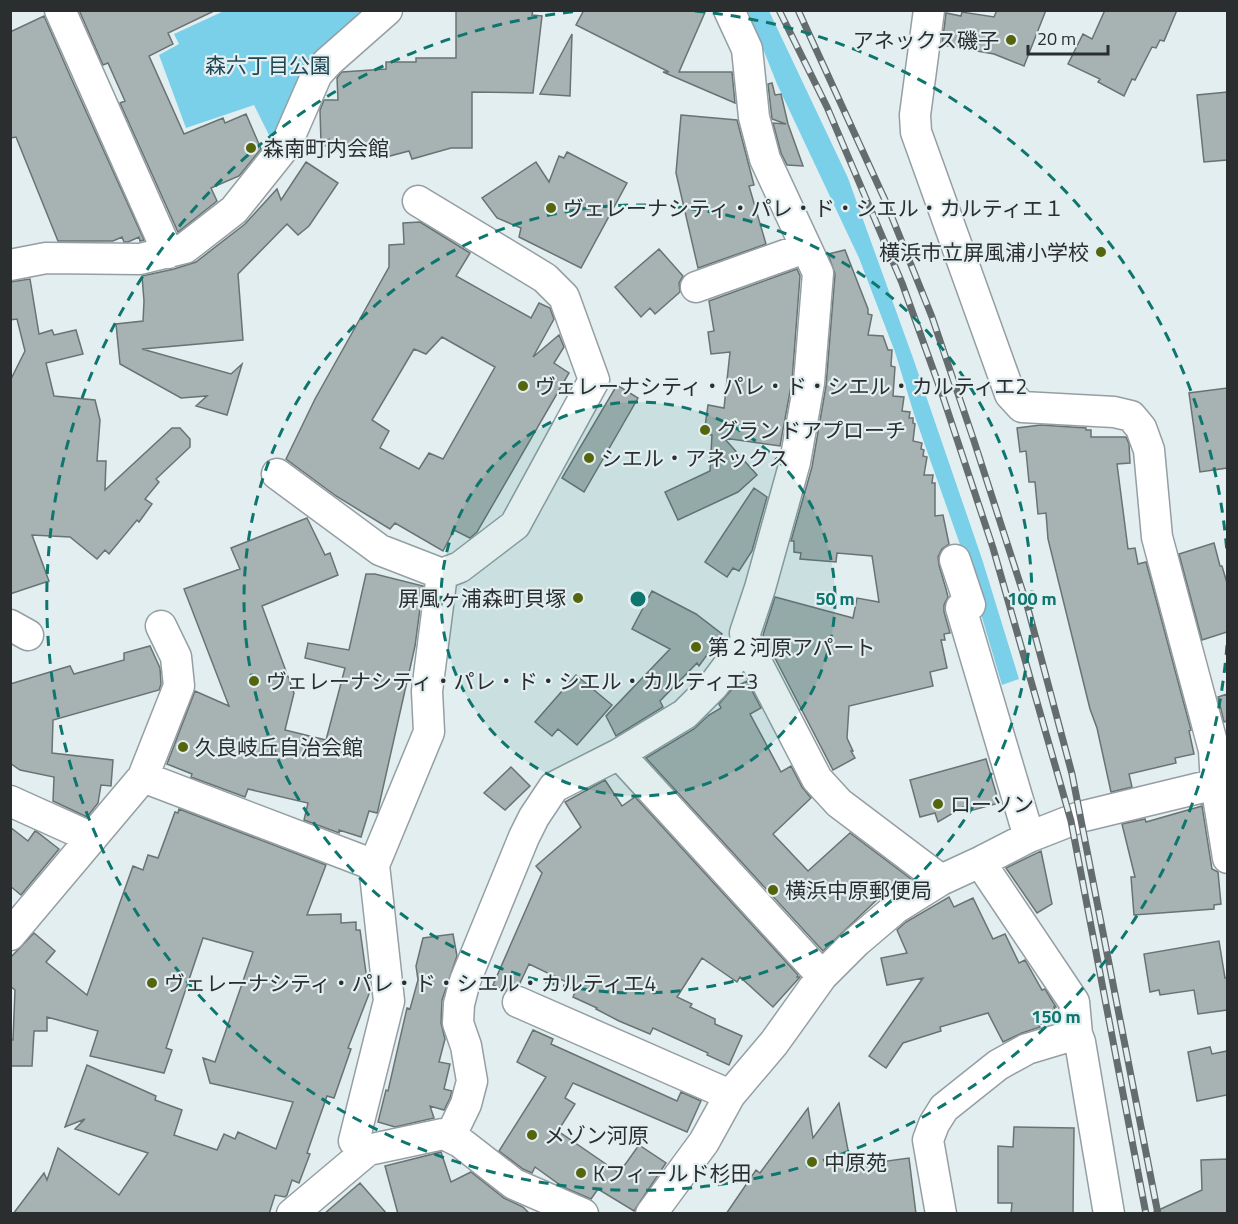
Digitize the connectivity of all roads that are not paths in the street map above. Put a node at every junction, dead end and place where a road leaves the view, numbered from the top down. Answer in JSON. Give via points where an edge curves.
{"nodes":[{"id":1,"x":60,"y":10,"type":"edge"},
{"id":2,"x":387,"y":10,"type":"edge"},
{"id":3,"x":729,"y":10,"type":"edge"},
{"id":4,"x":929,"y":10,"type":"edge"},
{"id":5,"x":418,"y":201,"type":"dead end"},
{"id":6,"x":805,"y":248,"type":"junction"},
{"id":7,"x":168,"y":253,"type":"junction"},
{"id":8,"x":10,"y":265,"type":"edge"},
{"id":9,"x":696,"y":287,"type":"dead end"},
{"id":10,"x":277,"y":474,"type":"dead end"},
{"id":11,"x":955,"y":560,"type":"dead end"},
{"id":12,"x":442,"y":574,"type":"junction"},
{"id":13,"x":161,"y":626,"type":"dead end"},
{"id":14,"x":746,"y":642,"type":"junction"},
{"id":15,"x":619,"y":754,"type":"junction"},
{"id":16,"x":143,"y":777,"type":"junction"},
{"id":17,"x":1216,"y":784,"type":"junction"},
{"id":18,"x":10,"y":801,"type":"edge"},
{"id":19,"x":1029,"y":837,"type":"junction"},
{"id":20,"x":92,"y":838,"type":"junction"},
{"id":21,"x":1227,"y":858,"type":"edge"},
{"id":22,"x":980,"y":862,"type":"junction"},
{"id":23,"x":374,"y":865,"type":"junction"},
{"id":24,"x":941,"y":880,"type":"junction"},
{"id":25,"x":10,"y":935,"type":"edge"},
{"id":26,"x":822,"y":976,"type":"junction"},
{"id":27,"x":518,"y":1002,"type":"dead end"},
{"id":28,"x":1077,"y":1034,"type":"junction"},
{"id":29,"x":730,"y":1095,"type":"junction"},
{"id":30,"x":450,"y":1137,"type":"junction"},
{"id":31,"x":354,"y":1141,"type":"dead end"},
{"id":32,"x":292,"y":1214,"type":"edge"},
{"id":33,"x":583,"y":1214,"type":"edge"},
{"id":34,"x":651,"y":1214,"type":"edge"},
{"id":35,"x":941,"y":1214,"type":"edge"},
{"id":36,"x":1109,"y":1214,"type":"edge"}],
"edges":[{"from":1,"to":7,"type":"street"},
{"from":2,"to":7,"type":"street","via":[[317,74],[286,144],[234,210],[185,248]]},
{"from":3,"to":6,"type":"street","via":[[747,49],[754,117],[765,159]]},
{"from":4,"to":17,"type":"street","via":[[916,132],[1010,394],[1022,407],[1114,412],[1131,416],[1141,428],[1149,450],[1157,537],[1214,750]]},
{"from":5,"to":12,"type":"street","via":[[544,278],[564,297],[594,380],[514,525],[460,567]]},
{"from":6,"to":9,"type":"street"},
{"from":6,"to":14,"type":"street","via":[[818,273],[809,383],[795,462],[745,633]]},
{"from":7,"to":8,"type":"street","via":[[140,259],[46,258]]},
{"from":10,"to":12,"type":"street","via":[[380,550]]},
{"from":11,"to":19,"type":"street","via":[[970,605],[961,608]]},
{"from":12,"to":23,"type":"street","via":[[427,691],[429,732]]},
{"from":13,"to":16,"type":"street","via":[[176,657],[178,686]]},
{"from":14,"to":15,"type":"street","via":[[713,686],[685,714]]},
{"from":14,"to":24,"type":"street","via":[[817,778],[839,803]]},
{"from":15,"to":26,"type":"street"},
{"from":15,"to":30,"type":"street","via":[[554,787],[524,837],[459,1004],[458,1023],[472,1081]]},
{"from":16,"to":20,"type":"street"},
{"from":16,"to":23,"type":"street"},
{"from":17,"to":19,"type":"street","via":[[1076,819]]},
{"from":17,"to":21,"type":"street"},
{"from":18,"to":20,"type":"street"},
{"from":19,"to":22,"type":"street"},
{"from":20,"to":25,"type":"street"},
{"from":22,"to":24,"type":"street"},
{"from":22,"to":28,"type":"street","via":[[1074,1002]]},
{"from":23,"to":31,"type":"street","via":[[388,1001]]},
{"from":24,"to":26,"type":"street","via":[[896,908]]},
{"from":26,"to":29,"type":"street","via":[[774,1043]]},
{"from":27,"to":29,"type":"street"},
{"from":28,"to":35,"type":"street","via":[[1027,1048],[998,1065],[944,1108],[928,1140]]},
{"from":28,"to":36,"type":"street"},
{"from":29,"to":34,"type":"street","via":[[704,1142]]},
{"from":30,"to":32,"type":"street","via":[[443,1134],[368,1150]]},
{"from":30,"to":33,"type":"street","via":[[514,1184]]}]}
